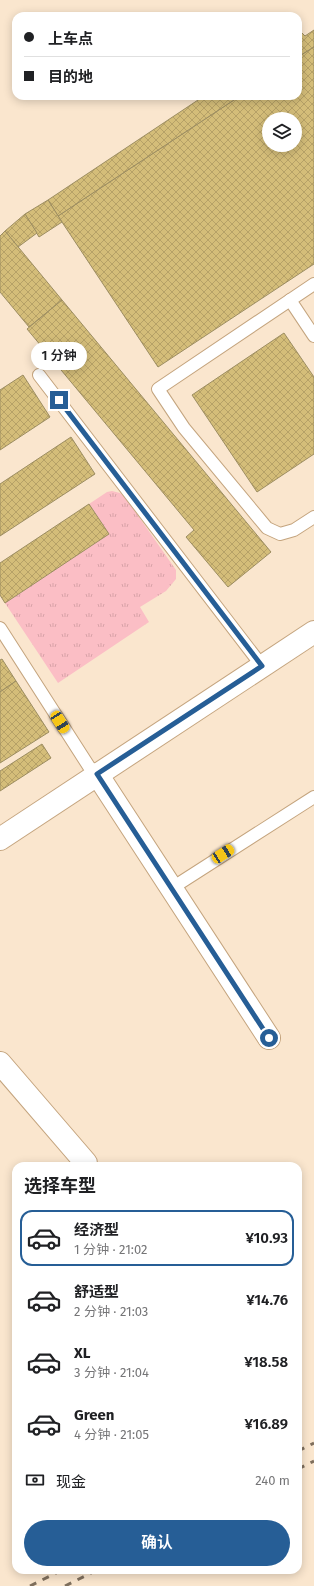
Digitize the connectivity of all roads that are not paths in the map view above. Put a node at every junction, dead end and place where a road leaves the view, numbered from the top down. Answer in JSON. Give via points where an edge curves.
{"nodes":[{"id":1,"x":314,"y":284,"type":"edge"},
{"id":2,"x":290,"y":300,"type":"junction"},
{"id":3,"x":314,"y":336,"type":"edge"},
{"id":4,"x":39,"y":375,"type":"dead end"},
{"id":5,"x":314,"y":517,"type":"edge"},
{"id":6,"x":0,"y":628,"type":"edge"},
{"id":7,"x":314,"y":632,"type":"edge"},
{"id":8,"x":262,"y":666,"type":"junction"},
{"id":9,"x":96,"y":775,"type":"junction"},
{"id":10,"x":314,"y":797,"type":"edge"},
{"id":11,"x":0,"y":839,"type":"edge"},
{"id":12,"x":172,"y":888,"type":"junction"},
{"id":13,"x":269,"y":1038,"type":"dead end"},
{"id":14,"x":0,"y":1063,"type":"edge"},
{"id":15,"x":85,"y":1162,"type":"edge"}],
"edges":[{"from":1,"to":2,"type":"lane"},
{"from":2,"to":3,"type":"lane"},
{"from":2,"to":5,"type":"lane","via":[[158,389],[184,428],[267,528],[280,534],[294,530]]},
{"from":4,"to":8,"type":"lane"},
{"from":6,"to":9,"type":"lane"},
{"from":7,"to":8,"type":"street"},
{"from":8,"to":9,"type":"street"},
{"from":9,"to":11,"type":"street"},
{"from":9,"to":12,"type":"street"},
{"from":10,"to":12,"type":"lane"},
{"from":12,"to":13,"type":"street"},
{"from":14,"to":15,"type":"street"}]}
